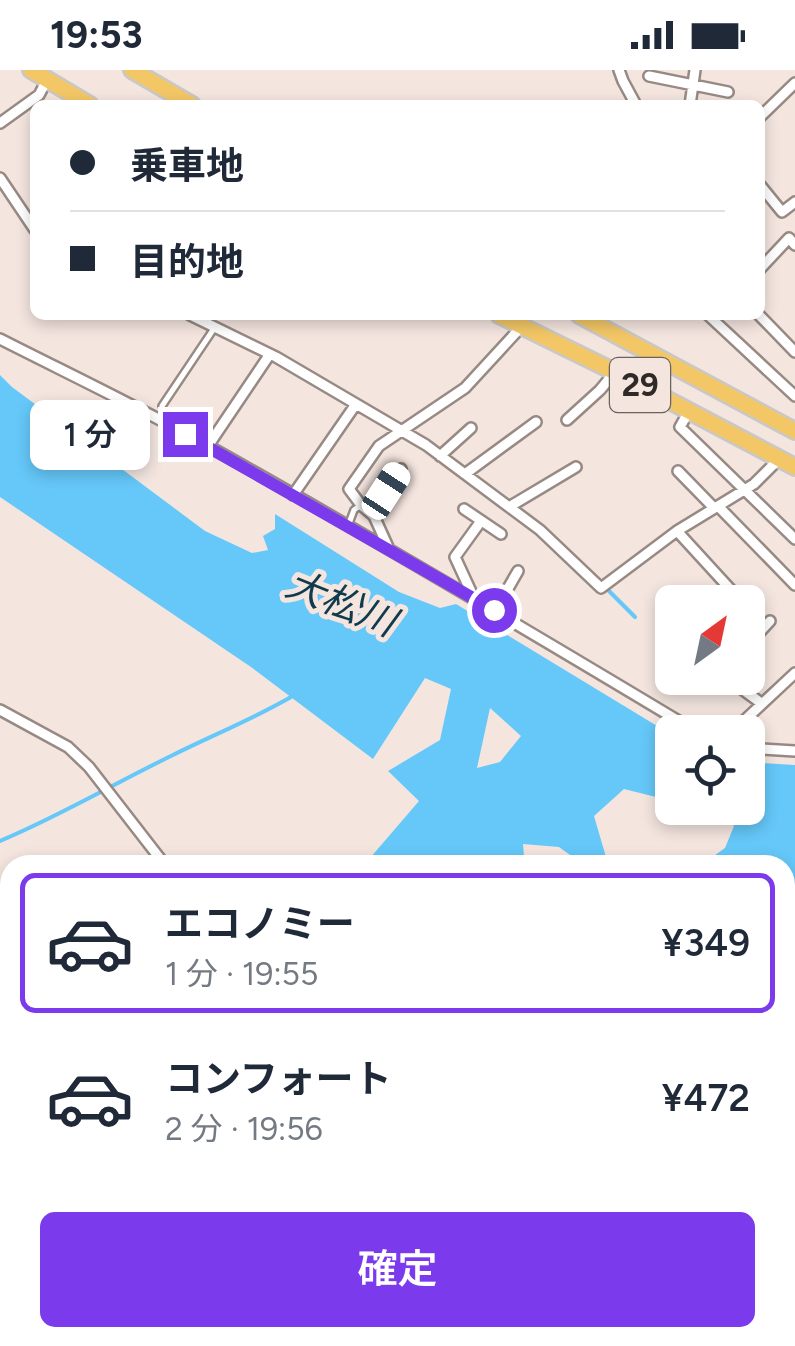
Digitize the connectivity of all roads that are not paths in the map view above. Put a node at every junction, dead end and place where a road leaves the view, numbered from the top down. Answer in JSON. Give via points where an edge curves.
{"nodes":[{"id":1,"x":31,"y":70,"type":"edge"},
{"id":2,"x":132,"y":70,"type":"edge"},
{"id":3,"x":619,"y":70,"type":"edge"},
{"id":4,"x":696,"y":70,"type":"edge"},
{"id":5,"x":649,"y":76,"type":"dead end"},
{"id":6,"x":47,"y":80,"type":"junction"},
{"id":7,"x":795,"y":83,"type":"edge"},
{"id":8,"x":693,"y":85,"type":"junction"},
{"id":9,"x":728,"y":92,"type":"dead end"},
{"id":10,"x":42,"y":100,"type":"edge"},
{"id":11,"x":81,"y":100,"type":"edge"},
{"id":12,"x":183,"y":100,"type":"edge"},
{"id":13,"x":633,"y":100,"type":"edge"},
{"id":14,"x":691,"y":100,"type":"edge"},
{"id":15,"x":30,"y":107,"type":"edge"},
{"id":16,"x":765,"y":112,"type":"edge"},
{"id":17,"x":0,"y":123,"type":"edge"},
{"id":18,"x":0,"y":178,"type":"edge"},
{"id":19,"x":765,"y":191,"type":"edge"},
{"id":20,"x":795,"y":202,"type":"edge"},
{"id":21,"x":30,"y":223,"type":"edge"},
{"id":22,"x":795,"y":246,"type":"edge"},
{"id":23,"x":765,"y":264,"type":"edge"},
{"id":24,"x":200,"y":320,"type":"edge"},
{"id":25,"x":509,"y":320,"type":"edge"},
{"id":26,"x":588,"y":320,"type":"edge"},
{"id":27,"x":713,"y":320,"type":"edge"},
{"id":28,"x":764,"y":320,"type":"edge"},
{"id":29,"x":522,"y":326,"type":"junction"},
{"id":30,"x":215,"y":327,"type":"junction"},
{"id":31,"x":795,"y":333,"type":"edge"},
{"id":32,"x":0,"y":339,"type":"edge"},
{"id":33,"x":785,"y":342,"type":"junction"},
{"id":34,"x":795,"y":352,"type":"edge"},
{"id":35,"x":270,"y":354,"type":"junction"},
{"id":36,"x":615,"y":372,"type":"junction"},
{"id":37,"x":795,"y":396,"type":"edge"},
{"id":38,"x":356,"y":404,"type":"junction"},
{"id":39,"x":162,"y":406,"type":"dead end"},
{"id":40,"x":689,"y":411,"type":"junction"},
{"id":41,"x":566,"y":420,"type":"dead end"},
{"id":42,"x":536,"y":422,"type":"dead end"},
{"id":43,"x":471,"y":428,"type":"dead end"},
{"id":44,"x":400,"y":430,"type":"junction"},
{"id":45,"x":795,"y":431,"type":"edge"},
{"id":46,"x":208,"y":446,"type":"junction"},
{"id":47,"x":440,"y":456,"type":"junction"},
{"id":48,"x":779,"y":459,"type":"junction"},
{"id":49,"x":576,"y":467,"type":"dead end"},
{"id":50,"x":795,"y":467,"type":"edge"},
{"id":51,"x":401,"y":469,"type":"dead end"},
{"id":52,"x":678,"y":471,"type":"dead end"},
{"id":53,"x":465,"y":474,"type":"junction"},
{"id":54,"x":746,"y":489,"type":"junction"},
{"id":55,"x":294,"y":495,"type":"junction"},
{"id":56,"x":361,"y":506,"type":"junction"},
{"id":57,"x":509,"y":507,"type":"junction"},
{"id":58,"x":716,"y":507,"type":"junction"},
{"id":59,"x":464,"y":509,"type":"dead end"},
{"id":60,"x":372,"y":514,"type":"junction"},
{"id":61,"x":480,"y":521,"type":"junction"},
{"id":62,"x":348,"y":526,"type":"junction"},
{"id":63,"x":677,"y":532,"type":"junction"},
{"id":64,"x":501,"y":534,"type":"dead end"},
{"id":65,"x":795,"y":539,"type":"edge"},
{"id":66,"x":389,"y":550,"type":"junction"},
{"id":67,"x":518,"y":571,"type":"dead end"},
{"id":68,"x":726,"y":585,"type":"edge"},
{"id":69,"x":795,"y":585,"type":"edge"},
{"id":70,"x":474,"y":599,"type":"junction"},
{"id":71,"x":494,"y":610,"type":"junction"},
{"id":72,"x":795,"y":673,"type":"edge"},
{"id":73,"x":750,"y":695,"type":"edge"},
{"id":74,"x":761,"y":703,"type":"junction"},
{"id":75,"x":0,"y":710,"type":"edge"},
{"id":76,"x":669,"y":715,"type":"edge"},
{"id":77,"x":749,"y":715,"type":"edge"},
{"id":78,"x":765,"y":749,"type":"edge"},
{"id":79,"x":795,"y":752,"type":"edge"},
{"id":80,"x":157,"y":855,"type":"edge"}],
"edges":[{"from":1,"to":6,"type":"main road"},
{"from":2,"to":12,"type":"main road"},
{"from":3,"to":13,"type":"street"},
{"from":4,"to":8,"type":"street"},
{"from":5,"to":8,"type":"street"},
{"from":6,"to":10,"type":"street"},
{"from":6,"to":11,"type":"main road"},
{"from":7,"to":16,"type":"street"},
{"from":8,"to":9,"type":"street"},
{"from":8,"to":14,"type":"street"},
{"from":15,"to":17,"type":"street"},
{"from":18,"to":21,"type":"street"},
{"from":19,"to":20,"type":"street","via":[[782,212]]},
{"from":22,"to":23,"type":"street","via":[[790,238]]},
{"from":24,"to":30,"type":"street"},
{"from":25,"to":29,"type":"main road","number":"29"},
{"from":26,"to":45,"type":"main road","number":"29"},
{"from":27,"to":37,"type":"street"},
{"from":28,"to":33,"type":"street"},
{"from":29,"to":36,"type":"main road","number":"29"},
{"from":29,"to":44,"type":"street","via":[[465,388]]},
{"from":30,"to":35,"type":"street"},
{"from":30,"to":39,"type":"lane"},
{"from":31,"to":33,"type":"street"},
{"from":32,"to":46,"type":"street"},
{"from":33,"to":34,"type":"street"},
{"from":35,"to":38,"type":"street"},
{"from":35,"to":46,"type":"street"},
{"from":36,"to":40,"type":"main road","number":"29"},
{"from":36,"to":41,"type":"street"},
{"from":38,"to":44,"type":"street"},
{"from":38,"to":55,"type":"street"},
{"from":40,"to":48,"type":"main road","number":"29"},
{"from":40,"to":54,"type":"street","via":[[680,427]]},
{"from":42,"to":53,"type":"street"},
{"from":43,"to":47,"type":"street"},
{"from":44,"to":47,"type":"street"},
{"from":44,"to":56,"type":"street","via":[[379,446],[349,489]]},
{"from":46,"to":55,"type":"street"},
{"from":47,"to":53,"type":"street"},
{"from":48,"to":50,"type":"main road","number":"29"},
{"from":48,"to":54,"type":"street"},
{"from":49,"to":57,"type":"street"},
{"from":51,"to":60,"type":"street"},
{"from":52,"to":58,"type":"street"},
{"from":53,"to":57,"type":"street"},
{"from":54,"to":58,"type":"street"},
{"from":54,"to":65,"type":"street"},
{"from":55,"to":62,"type":"street"},
{"from":56,"to":60,"type":"street"},
{"from":56,"to":62,"type":"lane"},
{"from":57,"to":63,"type":"street","via":[[601,588]]},
{"from":58,"to":63,"type":"street"},
{"from":58,"to":69,"type":"street"},
{"from":59,"to":61,"type":"street"},
{"from":60,"to":66,"type":"street"},
{"from":61,"to":64,"type":"street"},
{"from":61,"to":70,"type":"street","via":[[454,557]]},
{"from":62,"to":66,"type":"street"},
{"from":63,"to":68,"type":"street"},
{"from":66,"to":70,"type":"street"},
{"from":67,"to":71,"type":"street"},
{"from":70,"to":71,"type":"street"},
{"from":71,"to":76,"type":"street"},
{"from":72,"to":74,"type":"street"},
{"from":73,"to":74,"type":"street"},
{"from":74,"to":77,"type":"street"},
{"from":75,"to":80,"type":"street","via":[[68,747]]},
{"from":78,"to":79,"type":"street"}]}
